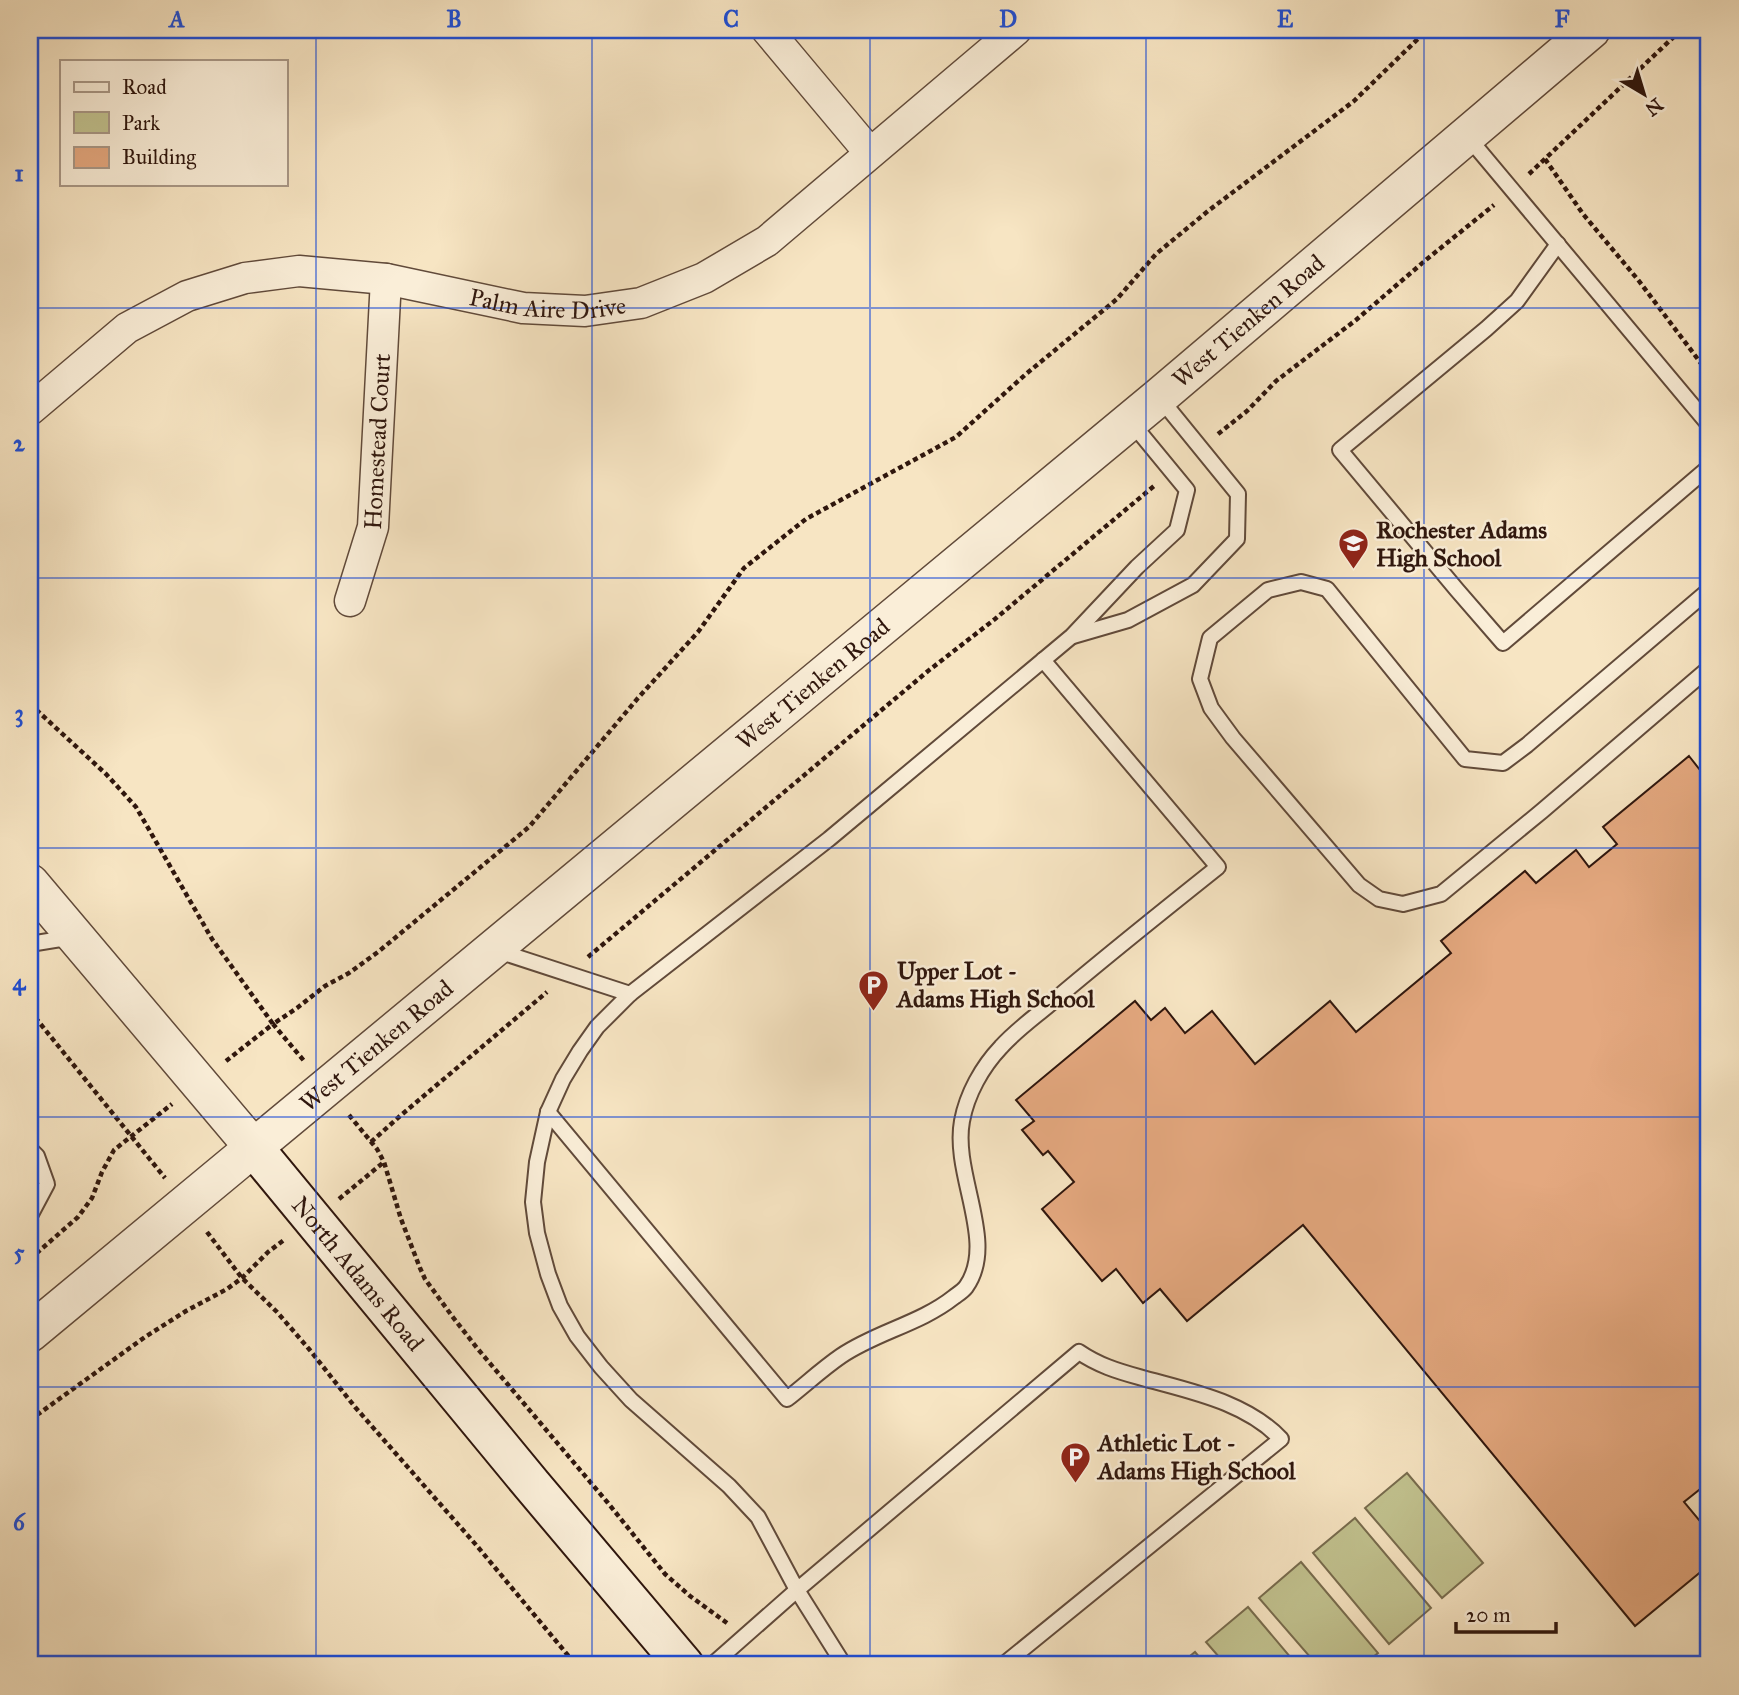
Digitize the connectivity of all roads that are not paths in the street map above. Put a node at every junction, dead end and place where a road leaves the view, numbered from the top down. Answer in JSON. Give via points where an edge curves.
{"nodes":[{"id":1,"x":767,"y":30,"type":"edge"},
{"id":2,"x":1016,"y":30,"type":"edge"},
{"id":3,"x":1591,"y":30,"type":"edge"},
{"id":4,"x":1466,"y":135,"type":"junction"},
{"id":5,"x":870,"y":153,"type":"junction"},
{"id":6,"x":1558,"y":244,"type":"junction"},
{"id":7,"x":386,"y":279,"type":"junction"},
{"id":8,"x":1159,"y":397,"type":"junction"},
{"id":9,"x":30,"y":410,"type":"edge"},
{"id":10,"x":1130,"y":421,"type":"junction"},
{"id":11,"x":1709,"y":425,"type":"edge"},
{"id":12,"x":1709,"y":467,"type":"edge"},
{"id":13,"x":1709,"y":590,"type":"edge"},
{"id":14,"x":350,"y":601,"type":"dead end"},
{"id":15,"x":1072,"y":636,"type":"junction"},
{"id":16,"x":1043,"y":660,"type":"junction"},
{"id":17,"x":1709,"y":667,"type":"edge"},
{"id":18,"x":30,"y":883,"type":"edge"},
{"id":19,"x":74,"y":937,"type":"junction"},
{"id":20,"x":30,"y":944,"type":"edge"},
{"id":21,"x":492,"y":949,"type":"junction"},
{"id":22,"x":630,"y":994,"type":"junction"},
{"id":23,"x":548,"y":1112,"type":"junction"},
{"id":24,"x":254,"y":1148,"type":"junction"},
{"id":25,"x":30,"y":1149,"type":"edge"},
{"id":26,"x":30,"y":1216,"type":"edge"},
{"id":27,"x":30,"y":1333,"type":"edge"},
{"id":28,"x":797,"y":1590,"type":"junction"},
{"id":29,"x":684,"y":1665,"type":"edge"},
{"id":30,"x":712,"y":1665,"type":"edge"},
{"id":31,"x":844,"y":1665,"type":"edge"},
{"id":32,"x":1003,"y":1665,"type":"edge"}],
"edges":[{"from":1,"to":5,"type":"street"},
{"from":2,"to":5,"type":"street","name":"Palm Aire Drive"},
{"from":3,"to":4,"type":"street","name":"West Tienken Road"},
{"from":4,"to":6,"type":"lane"},
{"from":4,"to":8,"type":"street","name":"West Tienken Road"},
{"from":5,"to":7,"type":"street","name":"Palm Aire Drive","via":[[767,241],[704,278],[641,303],[585,311],[523,308]]},
{"from":6,"to":11,"type":"lane"},
{"from":6,"to":12,"type":"lane","via":[[1517,301],[1339,450],[1503,643]]},
{"from":7,"to":9,"type":"street","name":"Palm Aire Drive","via":[[299,271],[245,278],[187,296],[127,328]]},
{"from":7,"to":14,"type":"street","name":"Homestead Court","via":[[373,527]]},
{"from":8,"to":10,"type":"street","name":"West Tienken Road"},
{"from":8,"to":15,"type":"lane","via":[[1238,494],[1237,539],[1193,585],[1128,620]]},
{"from":10,"to":15,"type":"lane","via":[[1187,491],[1177,530]]},
{"from":10,"to":21,"type":"street","name":"West Tienken Road"},
{"from":13,"to":17,"type":"lane","via":[[1503,762],[1465,759],[1327,589],[1314,585],[1301,582],[1268,590],[1210,638],[1200,679],[1211,708],[1233,738],[1359,885],[1379,899],[1404,904],[1441,894]]},
{"from":15,"to":16,"type":"lane"},
{"from":16,"to":22,"type":"lane","via":[[828,839]]},
{"from":16,"to":23,"type":"lane","via":[[1218,867],[1001,1046],[984,1068],[962,1122],[960,1149],[979,1251],[965,1289],[920,1318],[842,1355],[787,1399]]},
{"from":18,"to":19,"type":"street","name":"North Adams Road"},
{"from":19,"to":20,"type":"lane"},
{"from":19,"to":24,"type":"street","name":"North Adams Road"},
{"from":21,"to":22,"type":"lane"},
{"from":21,"to":24,"type":"street","name":"West Tienken Road"},
{"from":22,"to":23,"type":"lane","via":[[580,1051]]},
{"from":23,"to":28,"type":"lane","via":[[533,1202],[537,1233],[560,1306],[601,1367],[758,1517]]},
{"from":24,"to":27,"type":"street","name":"West Tienken Road"},
{"from":24,"to":29,"type":"main road","name":"North Adams Road"},
{"from":25,"to":26,"type":"lane","via":[[47,1184]]},
{"from":28,"to":30,"type":"lane"},
{"from":28,"to":31,"type":"lane"},
{"from":28,"to":32,"type":"lane","via":[[1079,1352],[1104,1367],[1221,1401],[1269,1426],[1281,1439]]}]}
